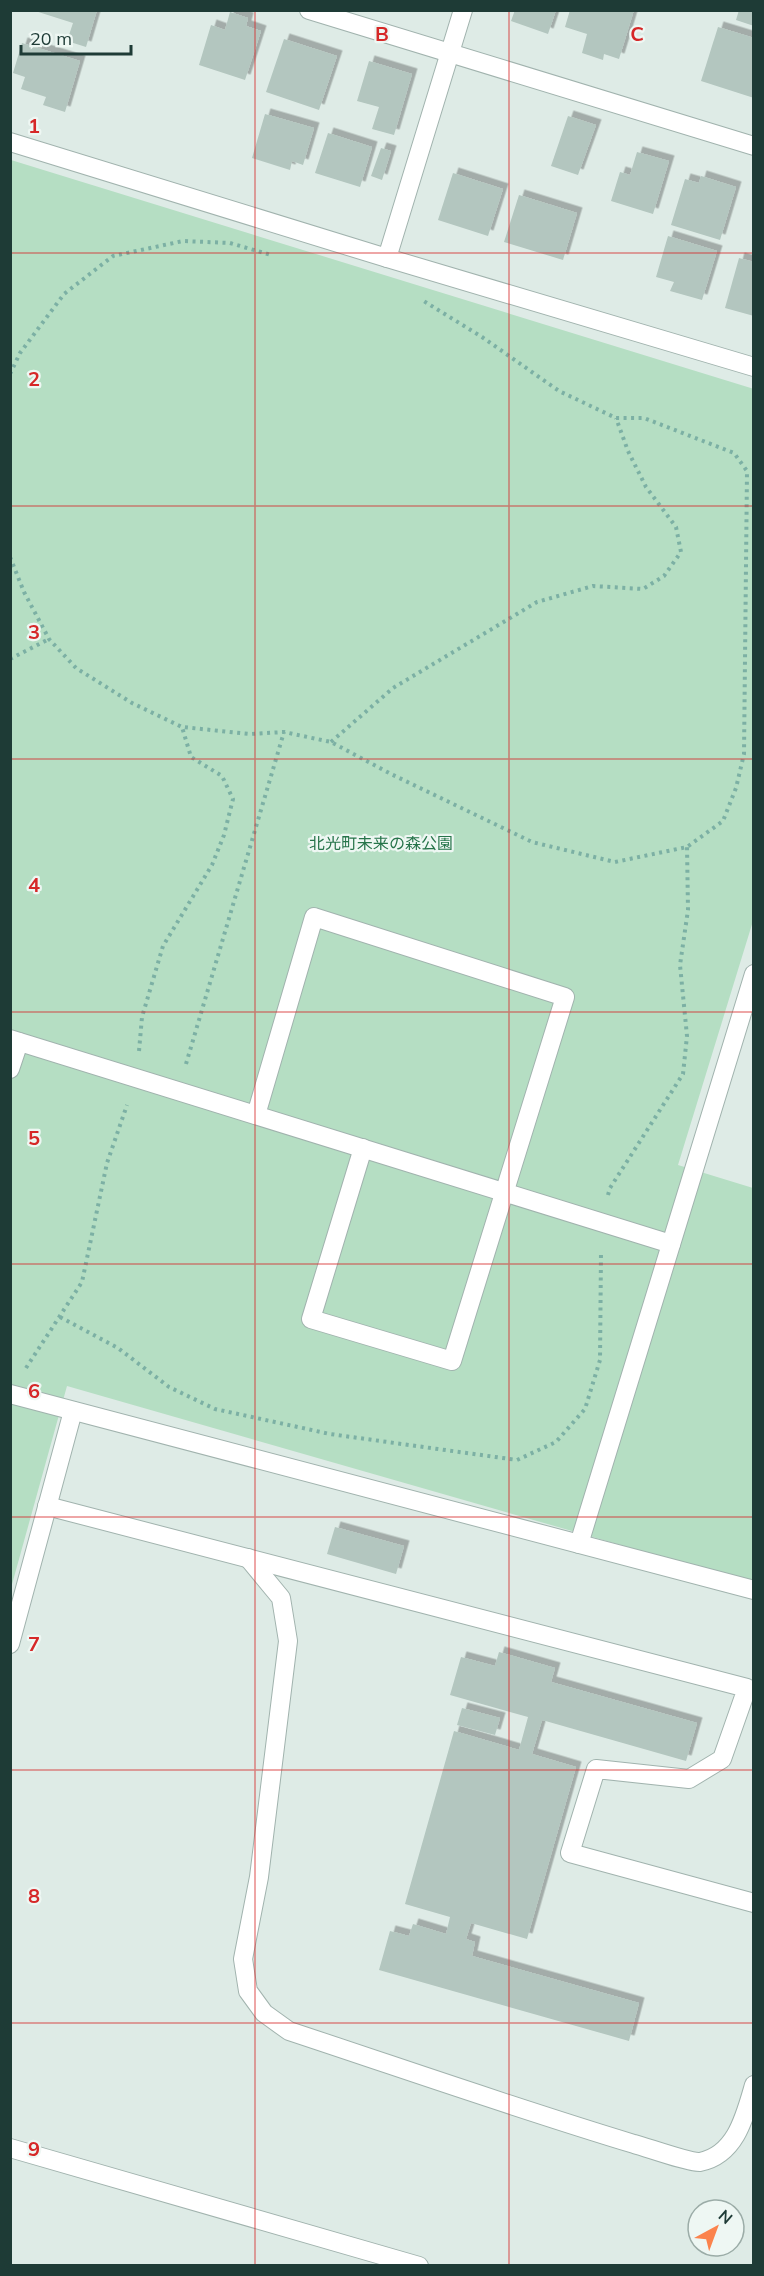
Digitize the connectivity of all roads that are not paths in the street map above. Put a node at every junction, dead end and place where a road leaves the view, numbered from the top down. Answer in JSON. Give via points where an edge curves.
{"nodes":[{"id":1,"x":309,"y":10,"type":"edge"},
{"id":2,"x":463,"y":10,"type":"edge"},
{"id":3,"x":449,"y":53,"type":"junction"},
{"id":4,"x":10,"y":141,"type":"edge"},
{"id":5,"x":753,"y":146,"type":"edge"},
{"id":6,"x":387,"y":258,"type":"junction"},
{"id":7,"x":753,"y":367,"type":"edge"},
{"id":8,"x":753,"y":974,"type":"edge"},
{"id":9,"x":15,"y":1040,"type":"edge"},
{"id":10,"x":10,"y":1069,"type":"edge"},
{"id":11,"x":256,"y":1115,"type":"junction"},
{"id":12,"x":363,"y":1148,"type":"junction"},
{"id":13,"x":505,"y":1192,"type":"junction"},
{"id":14,"x":671,"y":1244,"type":"junction"},
{"id":15,"x":10,"y":1394,"type":"edge"},
{"id":16,"x":73,"y":1411,"type":"junction"},
{"id":17,"x":47,"y":1506,"type":"junction"},
{"id":18,"x":579,"y":1544,"type":"junction"},
{"id":19,"x":248,"y":1558,"type":"junction"},
{"id":20,"x":753,"y":1590,"type":"edge"},
{"id":21,"x":10,"y":1644,"type":"edge"},
{"id":22,"x":753,"y":1903,"type":"edge"},
{"id":23,"x":753,"y":2085,"type":"edge"},
{"id":24,"x":10,"y":2148,"type":"edge"},
{"id":25,"x":419,"y":2265,"type":"edge"}],
"edges":[{"from":1,"to":3,"type":"street"},
{"from":2,"to":3,"type":"street"},
{"from":3,"to":5,"type":"street"},
{"from":3,"to":6,"type":"street"},
{"from":4,"to":6,"type":"street"},
{"from":6,"to":7,"type":"street"},
{"from":8,"to":14,"type":"street"},
{"from":9,"to":10,"type":"street"},
{"from":9,"to":11,"type":"street"},
{"from":11,"to":12,"type":"street"},
{"from":11,"to":13,"type":"street","via":[[314,917],[566,997]]},
{"from":12,"to":13,"type":"street"},
{"from":12,"to":13,"type":"street","via":[[311,1319],[452,1361]]},
{"from":13,"to":14,"type":"street"},
{"from":14,"to":18,"type":"street"},
{"from":15,"to":16,"type":"street"},
{"from":16,"to":17,"type":"street"},
{"from":16,"to":18,"type":"street"},
{"from":17,"to":19,"type":"street"},
{"from":17,"to":21,"type":"street"},
{"from":18,"to":20,"type":"street"},
{"from":19,"to":22,"type":"street","via":[[747,1688],[722,1759],[690,1779],[596,1769],[570,1853]]},
{"from":19,"to":23,"type":"street","via":[[281,1598],[288,1641],[259,1877],[243,1959],[248,1991],[264,2013],[289,2031],[698,2162],[722,2153],[735,2138]]},
{"from":24,"to":25,"type":"street"}]}
